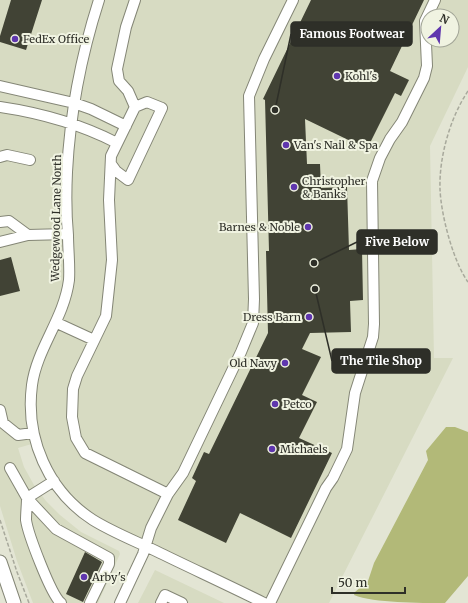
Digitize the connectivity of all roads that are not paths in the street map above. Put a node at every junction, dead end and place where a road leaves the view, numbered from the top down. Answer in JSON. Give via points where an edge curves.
{"nodes":[{"id":1,"x":99,"y":0,"type":"edge"},
{"id":2,"x":135,"y":0,"type":"edge"},
{"id":3,"x":293,"y":0,"type":"edge"},
{"id":4,"x":434,"y":0,"type":"edge"},
{"id":5,"x":0,"y":86,"type":"edge"},
{"id":6,"x":74,"y":103,"type":"junction"},
{"id":7,"x":0,"y":107,"type":"edge"},
{"id":8,"x":135,"y":107,"type":"junction"},
{"id":9,"x":71,"y":123,"type":"junction"},
{"id":10,"x":126,"y":126,"type":"junction"},
{"id":11,"x":117,"y":143,"type":"junction"},
{"id":12,"x":0,"y":157,"type":"edge"},
{"id":13,"x":30,"y":160,"type":"dead end"},
{"id":14,"x":112,"y":164,"type":"junction"},
{"id":15,"x":0,"y":222,"type":"edge"},
{"id":16,"x":68,"y":234,"type":"junction"},
{"id":17,"x":28,"y":235,"type":"junction"},
{"id":18,"x":0,"y":242,"type":"edge"},
{"id":19,"x":57,"y":323,"type":"junction"},
{"id":20,"x":94,"y":340,"type":"junction"},
{"id":21,"x":0,"y":410,"type":"edge"},
{"id":22,"x":33,"y":433,"type":"junction"},
{"id":23,"x":10,"y":468,"type":"dead end"},
{"id":24,"x":54,"y":481,"type":"junction"},
{"id":25,"x":168,"y":494,"type":"junction"},
{"id":26,"x":27,"y":498,"type":"junction"},
{"id":27,"x":145,"y":546,"type":"junction"},
{"id":28,"x":105,"y":554,"type":"junction"},
{"id":29,"x":0,"y":562,"type":"edge"},
{"id":30,"x":49,"y":587,"type":"junction"},
{"id":31,"x":14,"y":603,"type":"edge"},
{"id":32,"x":52,"y":603,"type":"edge"},
{"id":33,"x":61,"y":603,"type":"edge"},
{"id":34,"x":84,"y":603,"type":"edge"},
{"id":35,"x":90,"y":603,"type":"edge"},
{"id":36,"x":120,"y":603,"type":"edge"},
{"id":37,"x":161,"y":603,"type":"edge"},
{"id":38,"x":182,"y":603,"type":"edge"},
{"id":39,"x":264,"y":603,"type":"edge"},
{"id":40,"x":270,"y":603,"type":"edge"}],
"edges":[{"from":1,"to":6,"type":"street","name":"Wedgewood Lane North","via":[[88,34]]},
{"from":2,"to":8,"type":"street","via":[[117,69],[119,81],[128,91]]},
{"from":3,"to":25,"type":"street","via":[[249,96],[253,323],[219,400],[182,473]]},
{"from":4,"to":40,"type":"street","via":[[425,21],[427,66],[424,78],[380,158],[372,180],[373,337],[355,393],[347,449]]},
{"from":5,"to":6,"type":"street"},
{"from":6,"to":9,"type":"street","name":"Wedgewood Lane North"},
{"from":6,"to":10,"type":"street"},
{"from":7,"to":9,"type":"street"},
{"from":8,"to":10,"type":"street"},
{"from":8,"to":14,"type":"street","via":[[147,102],[162,108],[128,180],[116,171]]},
{"from":9,"to":11,"type":"street","via":[[97,132]]},
{"from":9,"to":16,"type":"street","name":"Wedgewood Lane North","via":[[67,172]]},
{"from":10,"to":11,"type":"street"},
{"from":11,"to":14,"type":"street","via":[[111,156]]},
{"from":12,"to":13,"type":"street","via":[[7,155]]},
{"from":14,"to":20,"type":"street","via":[[109,179],[112,260],[110,289],[106,316]]},
{"from":15,"to":17,"type":"street","via":[[9,221]]},
{"from":16,"to":17,"type":"street"},
{"from":16,"to":19,"type":"street","name":"Wedgewood Lane North","via":[[68,280],[64,307]]},
{"from":17,"to":18,"type":"street"},
{"from":19,"to":20,"type":"street"},
{"from":19,"to":22,"type":"street","name":"Wedgewood Lane North","via":[[39,361],[32,384]]},
{"from":20,"to":25,"type":"street","via":[[73,389],[72,417],[76,438],[85,453]]},
{"from":21,"to":22,"type":"street","via":[[4,423],[18,435]]},
{"from":22,"to":24,"type":"street","name":"Wedgewood Lane North","via":[[39,455]]},
{"from":23,"to":26,"type":"street"},
{"from":24,"to":26,"type":"street"},
{"from":24,"to":27,"type":"street","name":"Wedgewood Lane North","via":[[68,500],[85,514]]},
{"from":25,"to":27,"type":"street"},
{"from":26,"to":28,"type":"street","via":[[56,529]]},
{"from":26,"to":30,"type":"street","via":[[26,521]]},
{"from":27,"to":36,"type":"street"},
{"from":27,"to":39,"type":"street","name":"Wedgewood Lane North"},
{"from":28,"to":34,"type":"street","via":[[105,561]]},
{"from":28,"to":35,"type":"street","via":[[109,558],[109,564]]},
{"from":29,"to":31,"type":"main road"},
{"from":30,"to":32,"type":"street","via":[[49,598]]},
{"from":30,"to":33,"type":"street"},
{"from":37,"to":38,"type":"street","via":[[165,595]]}]}
